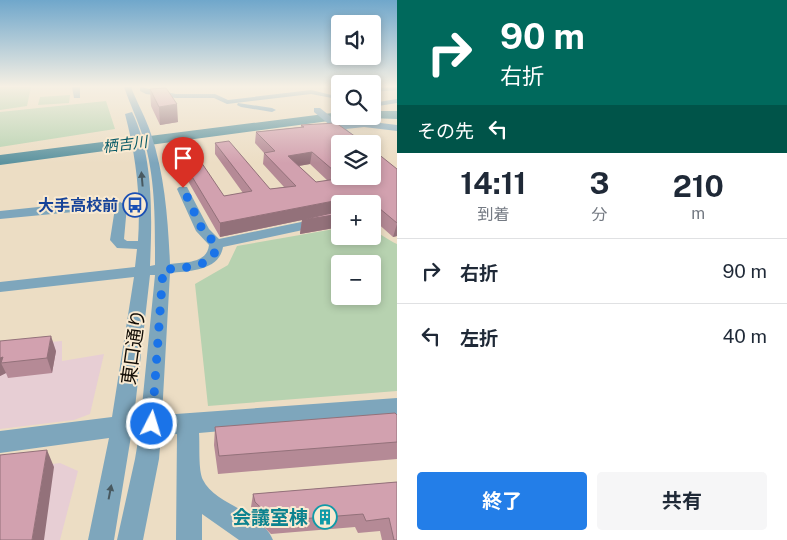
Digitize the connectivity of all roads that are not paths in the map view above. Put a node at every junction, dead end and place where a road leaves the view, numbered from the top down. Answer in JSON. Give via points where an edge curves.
{"nodes":[{"id":1,"x":130,"y":112,"type":"edge"},
{"id":2,"x":133,"y":112,"type":"edge"},
{"id":3,"x":320,"y":112,"type":"edge"},
{"id":4,"x":331,"y":121,"type":"edge"},
{"id":5,"x":338,"y":126,"type":"joint"},
{"id":6,"x":397,"y":128,"type":"edge"},
{"id":7,"x":348,"y":135,"type":"edge"},
{"id":8,"x":145,"y":145,"type":"junction"},
{"id":9,"x":183,"y":188,"type":"dead end"},
{"id":10,"x":0,"y":215,"type":"edge"},
{"id":11,"x":331,"y":220,"type":"edge"},
{"id":12,"x":144,"y":244,"type":"junction"},
{"id":13,"x":216,"y":244,"type":"junction"},
{"id":14,"x":163,"y":270,"type":"junction"},
{"id":15,"x":143,"y":272,"type":"junction"},
{"id":16,"x":0,"y":287,"type":"edge"},
{"id":17,"x":392,"y":407,"type":"edge"},
{"id":18,"x":152,"y":424,"type":"junction"},
{"id":19,"x":188,"y":424,"type":"junction"},
{"id":20,"x":122,"y":426,"type":"junction"},
{"id":21,"x":397,"y":428,"type":"edge"},
{"id":22,"x":0,"y":442,"type":"edge"},
{"id":23,"x":190,"y":482,"type":"junction"},
{"id":24,"x":101,"y":540,"type":"edge"},
{"id":25,"x":130,"y":540,"type":"edge"},
{"id":26,"x":189,"y":540,"type":"edge"},
{"id":27,"x":260,"y":540,"type":"edge"}],
"edges":[{"from":1,"to":8,"type":"street","via":[[135,133]]},
{"from":2,"to":8,"type":"street","name":"東口通り"},
{"from":3,"to":4,"type":"street"},
{"from":5,"to":6,"type":"street","via":[[364,124]]},
{"from":5,"to":7,"type":"street"},
{"from":12,"to":8,"type":"street","name":"東口通り","one_way":true},
{"from":8,"to":14,"type":"street","name":"東口通り","via":[[160,198]]},
{"from":9,"to":13,"type":"street","via":[[203,231]]},
{"from":10,"to":12,"type":"street","via":[[115,202],[120,206],[117,240],[125,246]]},
{"from":11,"to":13,"type":"street"},
{"from":12,"to":15,"type":"street","name":"東口通り"},
{"from":13,"to":14,"type":"street","via":[[214,255],[202,264]]},
{"from":14,"to":15,"type":"street"},
{"from":14,"to":18,"type":"street","name":"東口通り"},
{"from":15,"to":16,"type":"street"},
{"from":15,"to":20,"type":"street","name":"東口通り"},
{"from":17,"to":19,"type":"street"},
{"from":17,"to":21,"type":"street"},
{"from":18,"to":19,"type":"street"},
{"from":18,"to":20,"type":"street"},
{"from":18,"to":25,"type":"street","name":"東口通り"},
{"from":19,"to":23,"type":"street"},
{"from":20,"to":22,"type":"street"},
{"from":24,"to":20,"type":"street","name":"東口通り","one_way":true},
{"from":23,"to":26,"type":"street"},
{"from":23,"to":27,"type":"street","via":[[200,498]]}]}
